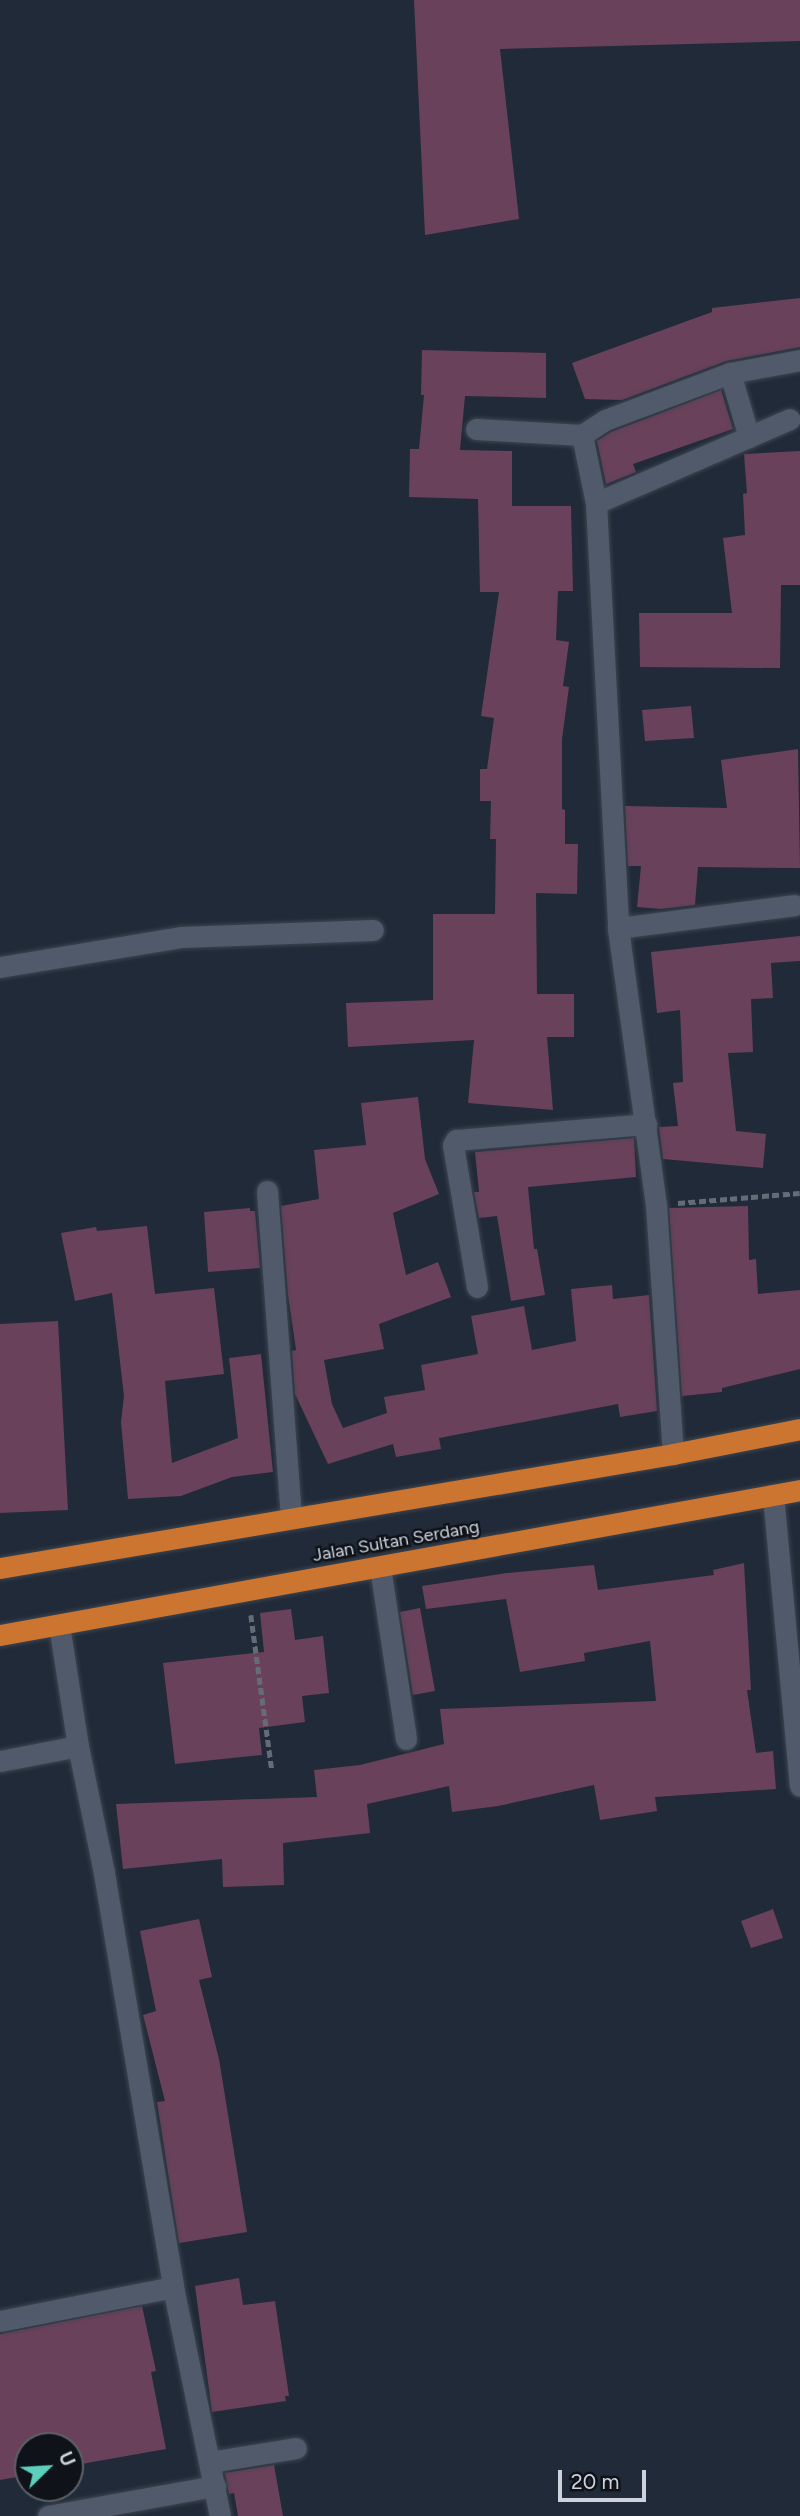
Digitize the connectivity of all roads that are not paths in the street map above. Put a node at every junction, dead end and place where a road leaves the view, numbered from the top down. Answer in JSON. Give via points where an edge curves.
{"nodes":[{"id":1,"x":800,"y":360,"type":"edge"},
{"id":2,"x":730,"y":373,"type":"junction"},
{"id":3,"x":790,"y":419,"type":"dead end"},
{"id":4,"x":476,"y":429,"type":"dead end"},
{"id":5,"x":582,"y":435,"type":"junction"},
{"id":6,"x":748,"y":437,"type":"junction"},
{"id":7,"x":596,"y":503,"type":"junction"},
{"id":8,"x":794,"y":905,"type":"dead end"},
{"id":9,"x":618,"y":928,"type":"junction"},
{"id":10,"x":373,"y":930,"type":"dead end"},
{"id":11,"x":0,"y":967,"type":"edge"},
{"id":12,"x":646,"y":1124,"type":"junction"},
{"id":13,"x":267,"y":1191,"type":"dead end"},
{"id":14,"x":477,"y":1287,"type":"dead end"},
{"id":15,"x":800,"y":1429,"type":"edge"},
{"id":16,"x":673,"y":1454,"type":"junction"},
{"id":17,"x":800,"y":1490,"type":"edge"},
{"id":18,"x":773,"y":1495,"type":"junction"},
{"id":19,"x":291,"y":1518,"type":"junction"},
{"id":20,"x":380,"y":1567,"type":"junction"},
{"id":21,"x":0,"y":1568,"type":"edge"},
{"id":22,"x":59,"y":1625,"type":"junction"},
{"id":23,"x":0,"y":1635,"type":"edge"},
{"id":24,"x":406,"y":1739,"type":"dead end"},
{"id":25,"x":78,"y":1746,"type":"junction"},
{"id":26,"x":798,"y":1758,"type":"edge"},
{"id":27,"x":0,"y":1761,"type":"edge"},
{"id":28,"x":800,"y":1786,"type":"edge"},
{"id":29,"x":173,"y":2287,"type":"junction"},
{"id":30,"x":0,"y":2321,"type":"edge"},
{"id":31,"x":296,"y":2448,"type":"dead end"},
{"id":32,"x":210,"y":2462,"type":"junction"},
{"id":33,"x":215,"y":2486,"type":"junction"},
{"id":34,"x":48,"y":2516,"type":"edge"},
{"id":35,"x":220,"y":2516,"type":"edge"}],
"edges":[{"from":1,"to":2,"type":"street"},
{"from":2,"to":5,"type":"street","via":[[605,420]]},
{"from":2,"to":6,"type":"street"},
{"from":3,"to":6,"type":"street"},
{"from":4,"to":5,"type":"street"},
{"from":5,"to":7,"type":"street"},
{"from":6,"to":7,"type":"street"},
{"from":7,"to":9,"type":"street"},
{"from":8,"to":9,"type":"street"},
{"from":9,"to":12,"type":"street"},
{"from":10,"to":11,"type":"street","via":[[181,937]]},
{"from":12,"to":14,"type":"street","via":[[456,1140],[453,1144]]},
{"from":12,"to":16,"type":"street"},
{"from":13,"to":19,"type":"street"},
{"from":15,"to":16,"type":"highway"},
{"from":16,"to":19,"type":"highway"},
{"from":17,"to":18,"type":"highway","name":"Jalan Sultan Serdang"},
{"from":18,"to":20,"type":"highway","name":"Jalan Sultan Serdang"},
{"from":18,"to":26,"type":"street"},
{"from":19,"to":21,"type":"highway"},
{"from":20,"to":22,"type":"highway","name":"Jalan Sultan Serdang"},
{"from":20,"to":24,"type":"street"},
{"from":22,"to":23,"type":"highway","name":"Jalan Sultan Serdang"},
{"from":22,"to":25,"type":"street"},
{"from":25,"to":27,"type":"street"},
{"from":25,"to":29,"type":"street","via":[[104,1873]]},
{"from":26,"to":28,"type":"street"},
{"from":29,"to":30,"type":"street"},
{"from":29,"to":32,"type":"street"},
{"from":31,"to":32,"type":"street"},
{"from":32,"to":33,"type":"street"},
{"from":33,"to":34,"type":"street"},
{"from":33,"to":35,"type":"street"}]}
